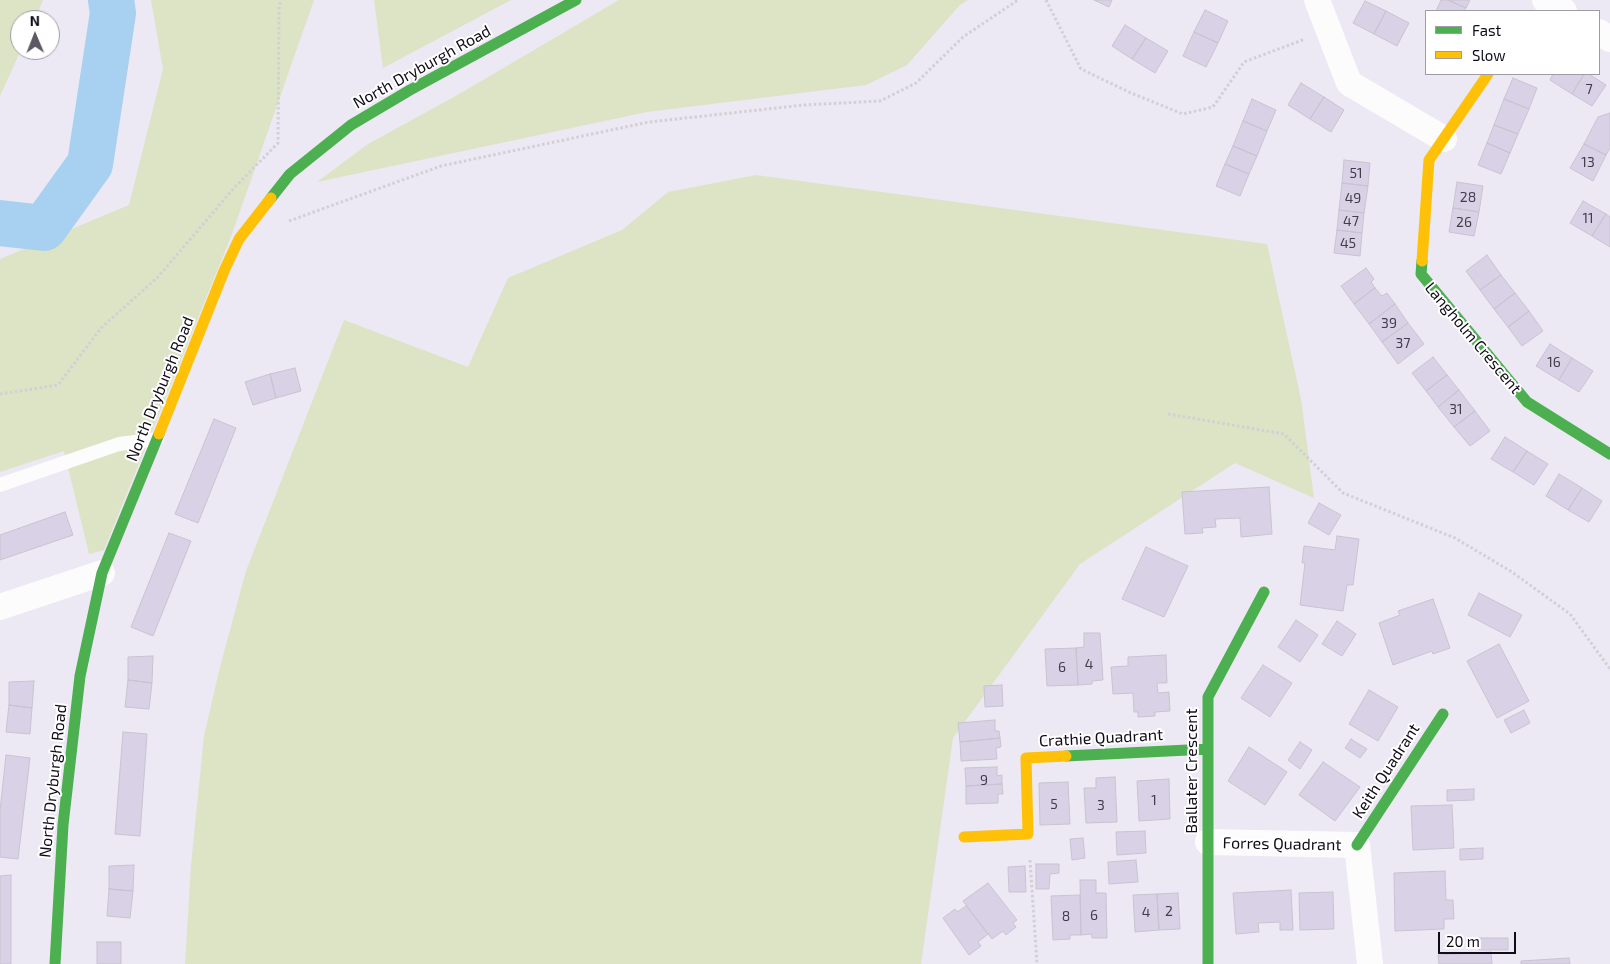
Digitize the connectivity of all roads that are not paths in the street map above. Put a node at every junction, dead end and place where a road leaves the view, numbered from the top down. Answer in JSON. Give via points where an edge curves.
{"nodes":[{"id":1,"x":576,"y":0,"type":"edge"},
{"id":2,"x":1317,"y":0,"type":"edge"},
{"id":3,"x":1546,"y":0,"type":"edge"},
{"id":4,"x":1562,"y":10,"type":"edge"},
{"id":5,"x":1487,"y":75,"type":"edge"},
{"id":6,"x":1444,"y":139,"type":"junction"},
{"id":7,"x":158,"y":439,"type":"junction"},
{"id":8,"x":1610,"y":454,"type":"edge"},
{"id":9,"x":0,"y":484,"type":"edge"},
{"id":10,"x":102,"y":573,"type":"junction"},
{"id":11,"x":1264,"y":592,"type":"dead end"},
{"id":12,"x":0,"y":607,"type":"edge"},
{"id":13,"x":1443,"y":714,"type":"dead end"},
{"id":14,"x":1208,"y":750,"type":"junction"},
{"id":15,"x":964,"y":837,"type":"dead end"},
{"id":16,"x":1208,"y":842,"type":"junction"},
{"id":17,"x":1357,"y":845,"type":"junction"},
{"id":18,"x":55,"y":964,"type":"edge"},
{"id":19,"x":1208,"y":964,"type":"edge"},
{"id":20,"x":1370,"y":964,"type":"edge"}],
"edges":[{"from":1,"to":7,"type":"street","name":"North Dryburgh Road","via":[[351,125],[290,174],[239,239]]},
{"from":2,"to":6,"type":"street","via":[[1350,84]]},
{"from":3,"to":4,"type":"street"},
{"from":5,"to":6,"type":"street","name":"Langholm Crescent"},
{"from":6,"to":8,"type":"street","name":"Langholm Crescent","via":[[1429,160],[1420,274],[1527,402]]},
{"from":7,"to":9,"type":"lane","via":[[119,444]]},
{"from":7,"to":10,"type":"street","name":"North Dryburgh Road"},
{"from":10,"to":12,"type":"street"},
{"from":10,"to":18,"type":"street","name":"North Dryburgh Road","via":[[80,676],[62,824]]},
{"from":11,"to":14,"type":"street","name":"Ballater Crescent","via":[[1208,697]]},
{"from":13,"to":17,"type":"street","name":"Keith Quadrant"},
{"from":14,"to":15,"type":"street","name":"Crathie Quadrant","via":[[1026,758],[1028,834]]},
{"from":14,"to":16,"type":"street","name":"Ballater Crescent"},
{"from":16,"to":17,"type":"street","name":"Forres Quadrant"},
{"from":16,"to":19,"type":"street","name":"Ballater Crescent"},
{"from":17,"to":20,"type":"street","name":"Forres Quadrant"}]}
